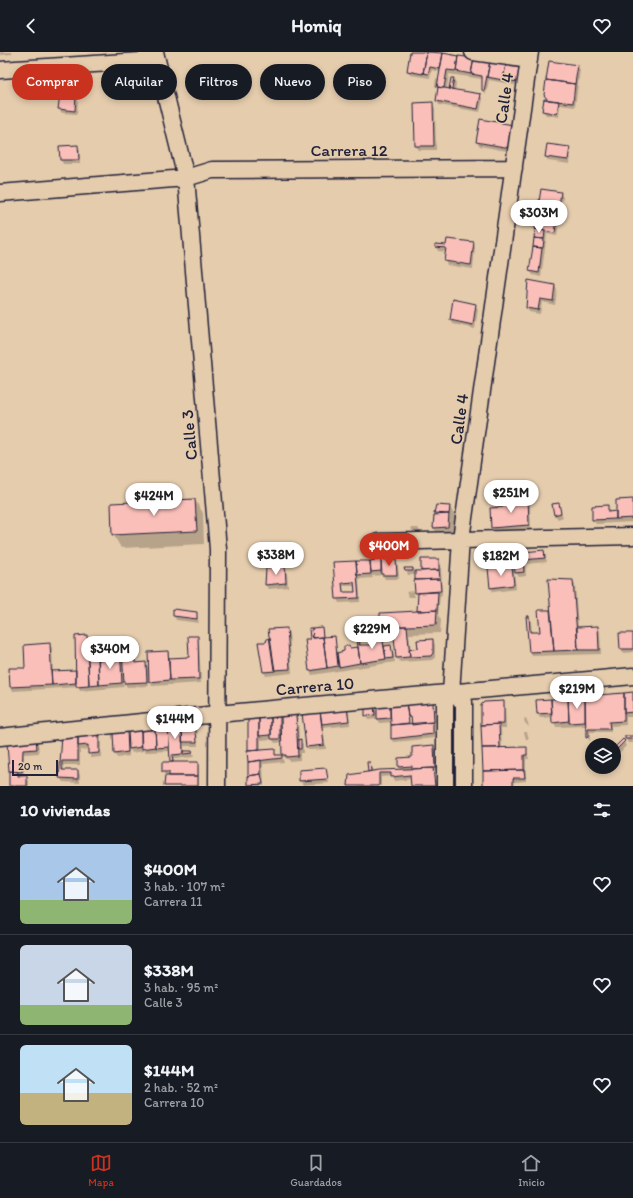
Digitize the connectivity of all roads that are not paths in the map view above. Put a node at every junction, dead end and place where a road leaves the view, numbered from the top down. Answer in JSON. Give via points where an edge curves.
{"nodes":[{"id":1,"x":473,"y":52,"type":"edge"},
{"id":2,"x":156,"y":56,"type":"edge"},
{"id":3,"x":530,"y":56,"type":"edge"},
{"id":4,"x":0,"y":70,"type":"edge"},
{"id":5,"x":514,"y":168,"type":"junction"},
{"id":6,"x":186,"y":178,"type":"junction"},
{"id":7,"x":0,"y":193,"type":"edge"},
{"id":8,"x":633,"y":536,"type":"edge"},
{"id":9,"x":461,"y":539,"type":"junction"},
{"id":10,"x":378,"y":542,"type":"dead end"},
{"id":11,"x":633,"y":676,"type":"edge"},
{"id":12,"x":451,"y":693,"type":"junction"},
{"id":13,"x":217,"y":714,"type":"junction"},
{"id":14,"x":0,"y":737,"type":"edge"},
{"id":15,"x":217,"y":786,"type":"edge"},
{"id":16,"x":445,"y":786,"type":"edge"},
{"id":17,"x":464,"y":786,"type":"edge"}],
"edges":[{"from":1,"to":3,"type":"street"},
{"from":2,"to":4,"type":"street"},
{"from":2,"to":6,"type":"street","name":"Calle 3"},
{"from":3,"to":5,"type":"street","name":"Calle 4"},
{"from":5,"to":6,"type":"street","name":"Carrera 12","via":[[212,170]]},
{"from":5,"to":9,"type":"street","name":"Calle 4"},
{"from":6,"to":7,"type":"street","name":"Carrera 12"},
{"from":6,"to":13,"type":"street","name":"Calle 3","via":[[218,549]]},
{"from":8,"to":9,"type":"street"},
{"from":9,"to":10,"type":"street"},
{"from":9,"to":12,"type":"street","name":"Calle 4"},
{"from":11,"to":12,"type":"street","name":"Carrera 10"},
{"from":12,"to":13,"type":"street","name":"Carrera 10"},
{"from":12,"to":16,"type":"street","name":"Calle 4","via":[[445,703]]},
{"from":12,"to":17,"type":"street","via":[[464,702]]},
{"from":13,"to":14,"type":"street","name":"Carrera 10"},
{"from":13,"to":15,"type":"street","name":"Calle 3"}]}
